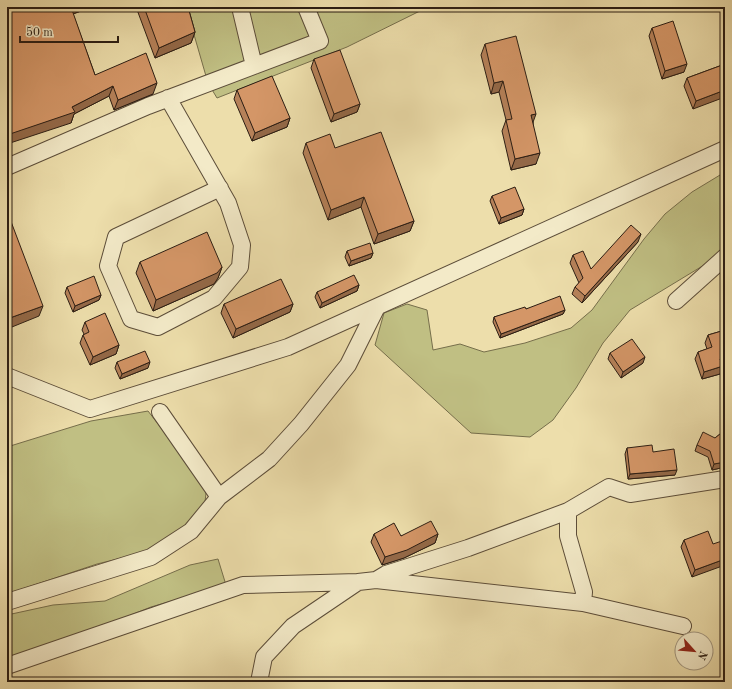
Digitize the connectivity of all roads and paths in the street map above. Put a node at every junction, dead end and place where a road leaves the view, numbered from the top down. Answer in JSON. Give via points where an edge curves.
{"nodes":[{"id":1,"x":240,"y":7,"type":"edge"},
{"id":2,"x":306,"y":7,"type":"edge"},
{"id":3,"x":254,"y":66,"type":"junction"},
{"id":4,"x":168,"y":98,"type":"junction"},
{"id":5,"x":725,"y":149,"type":"edge"},
{"id":6,"x":7,"y":167,"type":"edge"},
{"id":7,"x":220,"y":188,"type":"junction"},
{"id":8,"x":725,"y":257,"type":"edge"},
{"id":9,"x":676,"y":301,"type":"dead end"},
{"id":10,"x":377,"y":307,"type":"junction"},
{"id":11,"x":7,"y":376,"type":"edge"},
{"id":12,"x":160,"y":412,"type":"dead end"},
{"id":13,"x":725,"y":479,"type":"edge"},
{"id":14,"x":219,"y":497,"type":"junction"},
{"id":15,"x":568,"y":511,"type":"junction"},
{"id":16,"x":376,"y":580,"type":"junction"},
{"id":17,"x":358,"y":582,"type":"junction"},
{"id":18,"x":7,"y":602,"type":"edge"},
{"id":19,"x":582,"y":603,"type":"junction"},
{"id":20,"x":683,"y":626,"type":"dead end"},
{"id":21,"x":7,"y":666,"type":"edge"},
{"id":22,"x":259,"y":682,"type":"edge"}],
"edges":[{"from":1,"to":3,"type":"street"},
{"from":2,"to":3,"type":"street","via":[[320,41]]},
{"from":3,"to":4,"type":"street"},
{"from":4,"to":6,"type":"street"},
{"from":4,"to":7,"type":"street"},
{"from":5,"to":10,"type":"street"},
{"from":7,"to":7,"type":"street","via":[[116,237],[108,266],[131,319],[158,327],[214,298],[240,267],[242,245],[228,203]]},
{"from":8,"to":9,"type":"street"},
{"from":10,"to":11,"type":"street","via":[[288,347],[90,409]]},
{"from":10,"to":14,"type":"street","via":[[348,365],[301,424],[269,459]]},
{"from":12,"to":14,"type":"street"},
{"from":13,"to":15,"type":"street","via":[[630,494],[608,487]]},
{"from":14,"to":18,"type":"street","via":[[191,531],[150,557]]},
{"from":15,"to":16,"type":"street","via":[[468,548],[386,574]]},
{"from":15,"to":19,"type":"street","via":[[568,536],[584,592]]},
{"from":16,"to":17,"type":"street"},
{"from":16,"to":19,"type":"street"},
{"from":17,"to":21,"type":"street","via":[[243,585]]},
{"from":17,"to":22,"type":"street","via":[[293,626],[264,657]]},
{"from":19,"to":20,"type":"street"}]}
